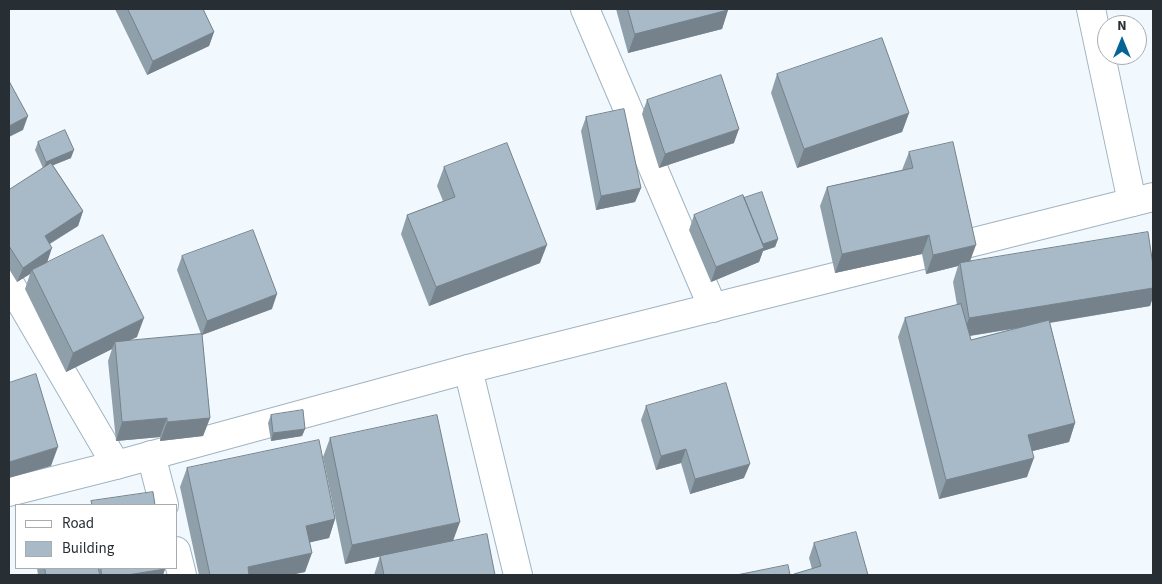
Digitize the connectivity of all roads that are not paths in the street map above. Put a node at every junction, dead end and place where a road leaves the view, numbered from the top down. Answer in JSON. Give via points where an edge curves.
{"nodes":[{"id":1,"x":585,"y":9,"type":"edge"},
{"id":2,"x":1091,"y":9,"type":"edge"},
{"id":3,"x":1143,"y":200,"type":"edge"},
{"id":4,"x":9,"y":282,"type":"edge"},
{"id":5,"x":713,"y":308,"type":"junction"},
{"id":6,"x":468,"y":369,"type":"junction"},
{"id":7,"x":151,"y":455,"type":"junction"},
{"id":8,"x":116,"y":465,"type":"junction"},
{"id":9,"x":9,"y":492,"type":"edge"},
{"id":10,"x":164,"y":504,"type":"edge"},
{"id":11,"x":178,"y":559,"type":"edge"},
{"id":12,"x":182,"y":575,"type":"edge"},
{"id":13,"x":518,"y":575,"type":"edge"}],
"edges":[{"from":1,"to":5,"type":"street"},
{"from":2,"to":3,"type":"street"},
{"from":3,"to":5,"type":"street"},
{"from":4,"to":8,"type":"street"},
{"from":5,"to":6,"type":"street"},
{"from":6,"to":7,"type":"street"},
{"from":6,"to":13,"type":"street"},
{"from":7,"to":8,"type":"street"},
{"from":7,"to":10,"type":"street"},
{"from":8,"to":9,"type":"street"},
{"from":11,"to":12,"type":"street"}]}
